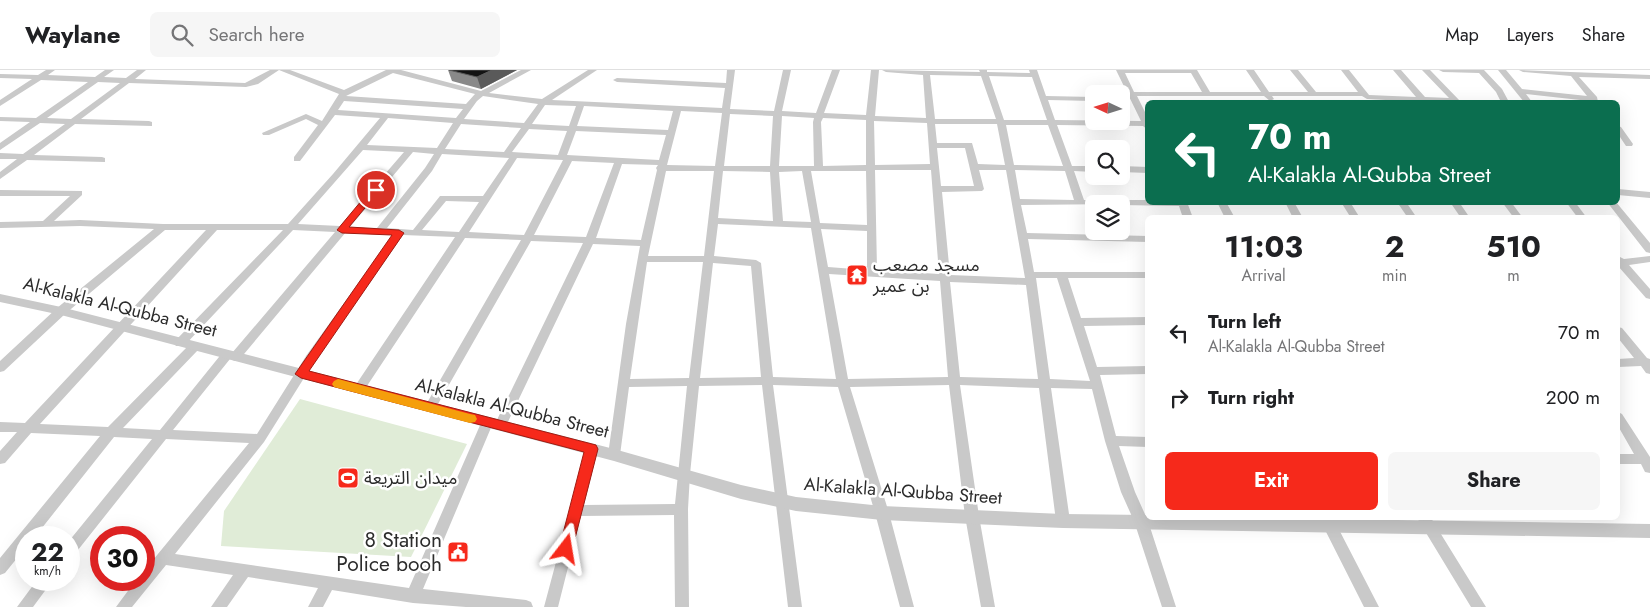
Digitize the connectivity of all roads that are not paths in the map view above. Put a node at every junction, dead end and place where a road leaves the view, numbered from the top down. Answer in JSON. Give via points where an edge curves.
{"nodes":[{"id":1,"x":23,"y":70,"type":"edge"},
{"id":2,"x":51,"y":70,"type":"edge"},
{"id":3,"x":110,"y":70,"type":"edge"},
{"id":4,"x":142,"y":70,"type":"edge"},
{"id":5,"x":275,"y":70,"type":"edge"},
{"id":6,"x":283,"y":70,"type":"edge"},
{"id":7,"x":392,"y":70,"type":"edge"},
{"id":8,"x":527,"y":70,"type":"edge"},
{"id":9,"x":593,"y":70,"type":"edge"},
{"id":10,"x":731,"y":70,"type":"edge"},
{"id":11,"x":787,"y":70,"type":"edge"},
{"id":12,"x":836,"y":70,"type":"edge"},
{"id":13,"x":875,"y":70,"type":"edge"},
{"id":14,"x":886,"y":70,"type":"edge"},
{"id":15,"x":1120,"y":70,"type":"edge"},
{"id":16,"x":1250,"y":70,"type":"edge"},
{"id":17,"x":1294,"y":70,"type":"edge"},
{"id":18,"x":1345,"y":70,"type":"edge"},
{"id":19,"x":1397,"y":70,"type":"edge"},
{"id":20,"x":1426,"y":70,"type":"edge"},
{"id":21,"x":1443,"y":70,"type":"edge"},
{"id":22,"x":1502,"y":70,"type":"edge"},
{"id":23,"x":1523,"y":70,"type":"edge"},
{"id":24,"x":644,"y":71,"type":"edge"},
{"id":25,"x":926,"y":71,"type":"edge"},
{"id":26,"x":1193,"y":71,"type":"edge"},
{"id":27,"x":1481,"y":71,"type":"edge"},
{"id":28,"x":415,"y":72,"type":"edge"},
{"id":29,"x":984,"y":72,"type":"edge"},
{"id":30,"x":1034,"y":72,"type":"edge"},
{"id":31,"x":1573,"y":74,"type":"junction"},
{"id":32,"x":0,"y":76,"type":"edge"},
{"id":33,"x":12,"y":77,"type":"junction"},
{"id":34,"x":1650,"y":77,"type":"edge"},
{"id":35,"x":38,"y":78,"type":"junction"},
{"id":36,"x":96,"y":80,"type":"junction"},
{"id":37,"x":617,"y":80,"type":"dead end"},
{"id":38,"x":127,"y":81,"type":"junction"},
{"id":39,"x":641,"y":81,"type":"junction"},
{"id":40,"x":730,"y":86,"type":"junction"},
{"id":41,"x":1519,"y":91,"type":"junction"},
{"id":42,"x":482,"y":93,"type":"junction"},
{"id":43,"x":1316,"y":94,"type":"junction"},
{"id":44,"x":343,"y":95,"type":"junction"},
{"id":45,"x":1208,"y":95,"type":"junction"},
{"id":46,"x":1268,"y":95,"type":"junction"},
{"id":47,"x":1133,"y":97,"type":"junction"},
{"id":48,"x":1043,"y":98,"type":"junction"},
{"id":49,"x":1130,"y":98,"type":"edge"},
{"id":50,"x":1368,"y":98,"type":"edge"},
{"id":51,"x":1085,"y":99,"type":"edge"},
{"id":52,"x":1184,"y":99,"type":"edge"},
{"id":53,"x":1225,"y":99,"type":"edge"},
{"id":54,"x":1272,"y":100,"type":"edge"},
{"id":55,"x":1324,"y":100,"type":"edge"},
{"id":56,"x":1423,"y":100,"type":"joint"},
{"id":57,"x":1455,"y":100,"type":"edge"},
{"id":58,"x":1504,"y":100,"type":"edge"},
{"id":59,"x":1526,"y":100,"type":"edge"},
{"id":60,"x":1587,"y":100,"type":"edge"},
{"id":61,"x":1594,"y":100,"type":"edge"},
{"id":62,"x":543,"y":102,"type":"junction"},
{"id":63,"x":0,"y":104,"type":"edge"},
{"id":64,"x":581,"y":104,"type":"junction"},
{"id":65,"x":468,"y":107,"type":"junction"},
{"id":66,"x":678,"y":109,"type":"junction"},
{"id":67,"x":727,"y":110,"type":"junction"},
{"id":68,"x":333,"y":112,"type":"junction"},
{"id":69,"x":778,"y":112,"type":"junction"},
{"id":70,"x":820,"y":115,"type":"junction"},
{"id":71,"x":385,"y":116,"type":"junction"},
{"id":72,"x":870,"y":118,"type":"junction"},
{"id":73,"x":0,"y":119,"type":"edge"},
{"id":74,"x":37,"y":121,"type":"junction"},
{"id":75,"x":458,"y":121,"type":"junction"},
{"id":76,"x":930,"y":121,"type":"junction"},
{"id":77,"x":73,"y":122,"type":"junction"},
{"id":78,"x":1001,"y":122,"type":"junction"},
{"id":79,"x":1145,"y":122,"type":"edge"},
{"id":80,"x":1052,"y":123,"type":"junction"},
{"id":81,"x":149,"y":124,"type":"dead end"},
{"id":82,"x":324,"y":124,"type":"junction"},
{"id":83,"x":526,"y":126,"type":"junction"},
{"id":84,"x":1145,"y":126,"type":"edge"},
{"id":85,"x":572,"y":129,"type":"junction"},
{"id":86,"x":1620,"y":132,"type":"edge"},
{"id":87,"x":266,"y":133,"type":"dead end"},
{"id":88,"x":670,"y":133,"type":"junction"},
{"id":89,"x":1620,"y":144,"type":"edge"},
{"id":90,"x":933,"y":146,"type":"junction"},
{"id":91,"x":0,"y":147,"type":"edge"},
{"id":92,"x":361,"y":148,"type":"junction"},
{"id":93,"x":410,"y":149,"type":"junction"},
{"id":94,"x":441,"y":150,"type":"junction"},
{"id":95,"x":511,"y":155,"type":"junction"},
{"id":96,"x":0,"y":156,"type":"edge"},
{"id":97,"x":24,"y":157,"type":"junction"},
{"id":98,"x":565,"y":158,"type":"junction"},
{"id":99,"x":297,"y":159,"type":"dead end"},
{"id":100,"x":102,"y":160,"type":"dead end"},
{"id":101,"x":619,"y":161,"type":"junction"},
{"id":102,"x":661,"y":165,"type":"junction"},
{"id":103,"x":871,"y":167,"type":"junction"},
{"id":104,"x":935,"y":167,"type":"junction"},
{"id":105,"x":975,"y":167,"type":"junction"},
{"id":106,"x":718,"y":168,"type":"junction"},
{"id":107,"x":806,"y":168,"type":"junction"},
{"id":108,"x":819,"y":168,"type":"junction"},
{"id":109,"x":1010,"y":168,"type":"junction"},
{"id":110,"x":774,"y":169,"type":"junction"},
{"id":111,"x":1068,"y":169,"type":"junction"},
{"id":112,"x":1085,"y":169,"type":"edge"},
{"id":113,"x":1130,"y":170,"type":"edge"},
{"id":114,"x":1145,"y":170,"type":"edge"},
{"id":115,"x":0,"y":176,"type":"edge"},
{"id":116,"x":937,"y":189,"type":"junction"},
{"id":117,"x":1620,"y":192,"type":"edge"},
{"id":118,"x":0,"y":193,"type":"edge"},
{"id":119,"x":1650,"y":195,"type":"edge"},
{"id":120,"x":486,"y":199,"type":"junction"},
{"id":121,"x":1016,"y":202,"type":"junction"},
{"id":122,"x":1080,"y":202,"type":"junction"},
{"id":123,"x":1145,"y":203,"type":"edge"},
{"id":124,"x":1508,"y":205,"type":"edge"},
{"id":125,"x":1572,"y":205,"type":"edge"},
{"id":126,"x":1614,"y":205,"type":"edge"},
{"id":127,"x":1517,"y":215,"type":"edge"},
{"id":128,"x":1581,"y":215,"type":"edge"},
{"id":129,"x":712,"y":221,"type":"junction"},
{"id":130,"x":45,"y":224,"type":"junction"},
{"id":131,"x":778,"y":224,"type":"junction"},
{"id":132,"x":0,"y":225,"type":"edge"},
{"id":133,"x":163,"y":226,"type":"junction"},
{"id":134,"x":817,"y":226,"type":"junction"},
{"id":135,"x":214,"y":227,"type":"junction"},
{"id":136,"x":290,"y":227,"type":"junction"},
{"id":137,"x":872,"y":228,"type":"junction"},
{"id":138,"x":342,"y":230,"type":"junction"},
{"id":139,"x":379,"y":232,"type":"junction"},
{"id":140,"x":399,"y":233,"type":"junction"},
{"id":141,"x":415,"y":233,"type":"junction"},
{"id":142,"x":462,"y":235,"type":"junction"},
{"id":143,"x":1022,"y":236,"type":"junction"},
{"id":144,"x":528,"y":237,"type":"junction"},
{"id":145,"x":1145,"y":239,"type":"edge"},
{"id":146,"x":590,"y":240,"type":"junction"},
{"id":147,"x":645,"y":242,"type":"junction"},
{"id":148,"x":1650,"y":250,"type":"edge"},
{"id":149,"x":642,"y":259,"type":"junction"},
{"id":150,"x":708,"y":259,"type":"junction"},
{"id":151,"x":1650,"y":259,"type":"edge"},
{"id":152,"x":1620,"y":261,"type":"edge"},
{"id":153,"x":1620,"y":262,"type":"edge"},
{"id":154,"x":824,"y":270,"type":"junction"},
{"id":155,"x":872,"y":272,"type":"junction"},
{"id":156,"x":1061,"y":274,"type":"junction"},
{"id":157,"x":1145,"y":275,"type":"edge"},
{"id":158,"x":945,"y":278,"type":"junction"},
{"id":159,"x":1030,"y":278,"type":"junction"},
{"id":160,"x":1650,"y":296,"type":"edge"},
{"id":161,"x":0,"y":298,"type":"edge"},
{"id":162,"x":61,"y":311,"type":"junction"},
{"id":163,"x":1145,"y":321,"type":"edge"},
{"id":164,"x":1077,"y":322,"type":"junction"},
{"id":165,"x":122,"y":327,"type":"junction"},
{"id":166,"x":1620,"y":333,"type":"edge"},
{"id":167,"x":187,"y":345,"type":"junction"},
{"id":168,"x":231,"y":356,"type":"junction"},
{"id":169,"x":1620,"y":363,"type":"edge"},
{"id":170,"x":1648,"y":365,"type":"edge"},
{"id":171,"x":0,"y":368,"type":"edge"},
{"id":172,"x":1145,"y":370,"type":"edge"},
{"id":173,"x":1093,"y":371,"type":"junction"},
{"id":174,"x":301,"y":374,"type":"junction"},
{"id":175,"x":767,"y":381,"type":"junction"},
{"id":176,"x":954,"y":381,"type":"junction"},
{"id":177,"x":694,"y":382,"type":"junction"},
{"id":178,"x":623,"y":383,"type":"junction"},
{"id":179,"x":843,"y":384,"type":"junction"},
{"id":180,"x":1045,"y":384,"type":"junction"},
{"id":181,"x":1098,"y":385,"type":"junction"},
{"id":182,"x":359,"y":389,"type":"junction"},
{"id":183,"x":430,"y":408,"type":"junction"},
{"id":184,"x":1620,"y":420,"type":"edge"},
{"id":185,"x":493,"y":424,"type":"junction"},
{"id":186,"x":0,"y":427,"type":"edge"},
{"id":187,"x":29,"y":428,"type":"junction"},
{"id":188,"x":110,"y":433,"type":"junction"},
{"id":189,"x":161,"y":435,"type":"junction"},
{"id":190,"x":260,"y":439,"type":"junction"},
{"id":191,"x":1111,"y":441,"type":"junction"},
{"id":192,"x":1145,"y":442,"type":"edge"},
{"id":193,"x":592,"y":449,"type":"junction"},
{"id":194,"x":614,"y":454,"type":"junction"},
{"id":195,"x":0,"y":459,"type":"edge"},
{"id":196,"x":1620,"y":459,"type":"edge"},
{"id":197,"x":1647,"y":463,"type":"edge"},
{"id":198,"x":683,"y":474,"type":"junction"},
{"id":199,"x":784,"y":502,"type":"junction"},
{"id":200,"x":681,"y":509,"type":"junction"},
{"id":201,"x":576,"y":511,"type":"junction"},
{"id":202,"x":882,"y":514,"type":"junction"},
{"id":203,"x":972,"y":516,"type":"junction"},
{"id":204,"x":1063,"y":521,"type":"junction"},
{"id":205,"x":1142,"y":521,"type":"junction"},
{"id":206,"x":1328,"y":522,"type":"edge"},
{"id":207,"x":1427,"y":522,"type":"edge"},
{"id":208,"x":1650,"y":531,"type":"edge"},
{"id":209,"x":80,"y":537,"type":"edge"},
{"id":210,"x":162,"y":558,"type":"junction"},
{"id":211,"x":0,"y":569,"type":"edge"},
{"id":212,"x":246,"y":569,"type":"junction"},
{"id":213,"x":328,"y":583,"type":"junction"},
{"id":214,"x":37,"y":591,"type":"edge"},
{"id":215,"x":413,"y":596,"type":"junction"},
{"id":216,"x":24,"y":607,"type":"edge"},
{"id":217,"x":122,"y":607,"type":"edge"},
{"id":218,"x":218,"y":607,"type":"edge"},
{"id":219,"x":315,"y":607,"type":"edge"},
{"id":220,"x":526,"y":607,"type":"edge"},
{"id":221,"x":552,"y":607,"type":"edge"},
{"id":222,"x":682,"y":607,"type":"edge"},
{"id":223,"x":795,"y":607,"type":"edge"},
{"id":224,"x":907,"y":607,"type":"edge"},
{"id":225,"x":988,"y":607,"type":"edge"},
{"id":226,"x":1169,"y":607,"type":"edge"},
{"id":227,"x":1372,"y":607,"type":"edge"},
{"id":228,"x":1478,"y":607,"type":"edge"}],
"edges":[{"from":1,"to":33,"type":"street"},
{"from":2,"to":35,"type":"street"},
{"from":3,"to":36,"type":"street"},
{"from":4,"to":38,"type":"street"},
{"from":5,"to":38,"type":"street","via":[[246,85]]},
{"from":6,"to":44,"type":"street"},
{"from":7,"to":28,"type":"street"},
{"from":7,"to":44,"type":"street"},
{"from":8,"to":42,"type":"street"},
{"from":9,"to":62,"type":"street"},
{"from":10,"to":40,"type":"street"},
{"from":11,"to":69,"type":"street"},
{"from":12,"to":70,"type":"street"},
{"from":13,"to":72,"type":"street"},
{"from":14,"to":25,"type":"street"},
{"from":15,"to":26,"type":"street"},
{"from":15,"to":47,"type":"street"},
{"from":16,"to":46,"type":"street"},
{"from":17,"to":43,"type":"street"},
{"from":18,"to":50,"type":"street"},
{"from":19,"to":56,"type":"street"},
{"from":20,"to":57,"type":"street"},
{"from":21,"to":27,"type":"street"},
{"from":22,"to":41,"type":"street"},
{"from":23,"to":31,"type":"street"},
{"from":24,"to":39,"type":"street"},
{"from":25,"to":29,"type":"street"},
{"from":25,"to":76,"type":"street"},
{"from":26,"to":45,"type":"street"},
{"from":27,"to":58,"type":"street"},
{"from":28,"to":42,"type":"street"},
{"from":29,"to":30,"type":"street"},
{"from":29,"to":78,"type":"street"},
{"from":30,"to":48,"type":"street"},
{"from":31,"to":34,"type":"street"},
{"from":31,"to":61,"type":"street"},
{"from":32,"to":33,"type":"street"},
{"from":33,"to":35,"type":"street"},
{"from":35,"to":36,"type":"street"},
{"from":35,"to":63,"type":"street"},
{"from":36,"to":38,"type":"street"},
{"from":36,"to":74,"type":"street"},
{"from":37,"to":39,"type":"street"},
{"from":38,"to":77,"type":"street"},
{"from":39,"to":40,"type":"street"},
{"from":40,"to":67,"type":"street"},
{"from":41,"to":59,"type":"street"},
{"from":41,"to":60,"type":"street"},
{"from":42,"to":62,"type":"street"},
{"from":42,"to":65,"type":"street"},
{"from":43,"to":46,"type":"street"},
{"from":43,"to":50,"type":"street"},
{"from":43,"to":55,"type":"street"},
{"from":44,"to":65,"type":"street"},
{"from":44,"to":68,"type":"street"},
{"from":45,"to":52,"type":"street"},
{"from":45,"to":53,"type":"street"},
{"from":46,"to":53,"type":"street"},
{"from":46,"to":54,"type":"street"},
{"from":47,"to":49,"type":"street"},
{"from":47,"to":52,"type":"street"},
{"from":47,"to":79,"type":"street"},
{"from":48,"to":51,"type":"street"},
{"from":48,"to":80,"type":"street"},
{"from":50,"to":56,"type":"street"},
{"from":62,"to":64,"type":"street"},
{"from":62,"to":83,"type":"street"},
{"from":64,"to":66,"type":"street"},
{"from":64,"to":85,"type":"street"},
{"from":65,"to":75,"type":"street"},
{"from":66,"to":67,"type":"street"},
{"from":66,"to":88,"type":"street"},
{"from":67,"to":69,"type":"street"},
{"from":67,"to":106,"type":"street"},
{"from":68,"to":71,"type":"street"},
{"from":68,"to":82,"type":"street"},
{"from":69,"to":70,"type":"street"},
{"from":69,"to":110,"type":"street"},
{"from":70,"to":72,"type":"street"},
{"from":70,"to":108,"type":"street","via":[[817,126]]},
{"from":71,"to":75,"type":"street"},
{"from":71,"to":92,"type":"street"},
{"from":72,"to":76,"type":"street"},
{"from":72,"to":103,"type":"street"},
{"from":73,"to":74,"type":"street"},
{"from":74,"to":77,"type":"street"},
{"from":74,"to":91,"type":"street"},
{"from":75,"to":83,"type":"street"},
{"from":75,"to":94,"type":"street"},
{"from":76,"to":78,"type":"street"},
{"from":76,"to":90,"type":"street"},
{"from":77,"to":81,"type":"street"},
{"from":77,"to":97,"type":"street"},
{"from":78,"to":80,"type":"street"},
{"from":78,"to":109,"type":"street"},
{"from":80,"to":84,"type":"street"},
{"from":80,"to":111,"type":"street"},
{"from":82,"to":87,"type":"street","via":[[306,116]]},
{"from":82,"to":99,"type":"street"},
{"from":83,"to":85,"type":"street"},
{"from":83,"to":95,"type":"street"},
{"from":85,"to":88,"type":"street"},
{"from":85,"to":98,"type":"street"},
{"from":86,"to":89,"type":"street","via":[[1629,144]]},
{"from":88,"to":102,"type":"street"},
{"from":90,"to":104,"type":"street"},
{"from":90,"to":105,"type":"street","via":[[969,146]]},
{"from":92,"to":93,"type":"street"},
{"from":92,"to":136,"type":"street"},
{"from":93,"to":94,"type":"street"},
{"from":93,"to":138,"type":"street"},
{"from":94,"to":95,"type":"street"},
{"from":94,"to":139,"type":"street"},
{"from":95,"to":98,"type":"street"},
{"from":95,"to":120,"type":"street"},
{"from":96,"to":97,"type":"street"},
{"from":97,"to":100,"type":"street"},
{"from":97,"to":115,"type":"street"},
{"from":98,"to":101,"type":"street"},
{"from":98,"to":144,"type":"street"},
{"from":101,"to":102,"type":"street"},
{"from":101,"to":146,"type":"street"},
{"from":102,"to":106,"type":"street"},
{"from":102,"to":147,"type":"street"},
{"from":103,"to":104,"type":"street"},
{"from":103,"to":108,"type":"street"},
{"from":103,"to":137,"type":"street"},
{"from":104,"to":116,"type":"street"},
{"from":105,"to":109,"type":"street"},
{"from":105,"to":116,"type":"street","via":[[979,190]]},
{"from":106,"to":110,"type":"street"},
{"from":106,"to":129,"type":"street"},
{"from":107,"to":108,"type":"street"},
{"from":107,"to":110,"type":"street"},
{"from":107,"to":134,"type":"street"},
{"from":109,"to":111,"type":"street"},
{"from":109,"to":121,"type":"street"},
{"from":110,"to":131,"type":"street"},
{"from":111,"to":112,"type":"street"},
{"from":111,"to":122,"type":"street"},
{"from":113,"to":114,"type":"street"},
{"from":116,"to":158,"type":"street"},
{"from":117,"to":119,"type":"street"},
{"from":118,"to":130,"type":"street","via":[[79,193]]},
{"from":120,"to":141,"type":"street","via":[[443,198]]},
{"from":120,"to":142,"type":"street"},
{"from":121,"to":122,"type":"street"},
{"from":121,"to":143,"type":"street"},
{"from":122,"to":123,"type":"street"},
{"from":124,"to":127,"type":"street"},
{"from":125,"to":128,"type":"street"},
{"from":126,"to":148,"type":"street"},
{"from":129,"to":131,"type":"street"},
{"from":129,"to":150,"type":"street"},
{"from":130,"to":132,"type":"street"},
{"from":130,"to":133,"type":"street"},
{"from":131,"to":134,"type":"street"},
{"from":133,"to":135,"type":"street"},
{"from":133,"to":162,"type":"street"},
{"from":134,"to":137,"type":"street"},
{"from":134,"to":154,"type":"street"},
{"from":135,"to":136,"type":"street"},
{"from":135,"to":165,"type":"street"},
{"from":136,"to":138,"type":"street"},
{"from":136,"to":167,"type":"street"},
{"from":137,"to":155,"type":"street"},
{"from":138,"to":139,"type":"street"},
{"from":138,"to":168,"type":"street"},
{"from":139,"to":140,"type":"street"},
{"from":140,"to":141,"type":"street"},
{"from":140,"to":174,"type":"street"},
{"from":141,"to":142,"type":"street"},
{"from":142,"to":144,"type":"street"},
{"from":142,"to":182,"type":"street"},
{"from":143,"to":145,"type":"street"},
{"from":143,"to":159,"type":"street"},
{"from":144,"to":146,"type":"street"},
{"from":144,"to":183,"type":"street"},
{"from":146,"to":147,"type":"street"},
{"from":146,"to":185,"type":"street"},
{"from":147,"to":149,"type":"street"},
{"from":149,"to":150,"type":"street"},
{"from":149,"to":178,"type":"street"},
{"from":150,"to":175,"type":"street","via":[[756,263]]},
{"from":150,"to":177,"type":"street"},
{"from":151,"to":152,"type":"street"},
{"from":153,"to":160,"type":"street"},
{"from":154,"to":155,"type":"street"},
{"from":154,"to":179,"type":"street"},
{"from":155,"to":158,"type":"street"},
{"from":156,"to":157,"type":"street"},
{"from":156,"to":159,"type":"street"},
{"from":156,"to":164,"type":"street"},
{"from":158,"to":159,"type":"street"},
{"from":158,"to":176,"type":"street"},
{"from":159,"to":180,"type":"street"},
{"from":161,"to":162,"type":"street","name":"Al-Kalakla Al-Qubba Street"},
{"from":162,"to":165,"type":"street","name":"Al-Kalakla Al-Qubba Street"},
{"from":162,"to":171,"type":"street"},
{"from":163,"to":164,"type":"street"},
{"from":164,"to":173,"type":"street"},
{"from":165,"to":167,"type":"street","name":"Al-Kalakla Al-Qubba Street"},
{"from":165,"to":187,"type":"street"},
{"from":166,"to":170,"type":"street"},
{"from":167,"to":168,"type":"street","name":"Al-Kalakla Al-Qubba Street"},
{"from":167,"to":188,"type":"street"},
{"from":168,"to":174,"type":"street","name":"Al-Kalakla Al-Qubba Street"},
{"from":168,"to":189,"type":"street"},
{"from":169,"to":170,"type":"street"},
{"from":172,"to":173,"type":"street"},
{"from":173,"to":181,"type":"street"},
{"from":174,"to":182,"type":"street","name":"Al-Kalakla Al-Qubba Street"},
{"from":174,"to":190,"type":"street"},
{"from":175,"to":177,"type":"street"},
{"from":175,"to":179,"type":"street"},
{"from":175,"to":199,"type":"street"},
{"from":176,"to":179,"type":"street"},
{"from":176,"to":180,"type":"street"},
{"from":176,"to":203,"type":"street"},
{"from":177,"to":178,"type":"street"},
{"from":177,"to":198,"type":"street"},
{"from":178,"to":194,"type":"street"},
{"from":179,"to":202,"type":"street"},
{"from":180,"to":181,"type":"street"},
{"from":180,"to":204,"type":"street"},
{"from":181,"to":191,"type":"street"},
{"from":182,"to":183,"type":"street","name":"Al-Kalakla Al-Qubba Street"},
{"from":183,"to":185,"type":"street","name":"Al-Kalakla Al-Qubba Street"},
{"from":184,"to":197,"type":"street"},
{"from":185,"to":193,"type":"street","name":"Al-Kalakla Al-Qubba Street"},
{"from":185,"to":215,"type":"street"},
{"from":186,"to":187,"type":"street"},
{"from":187,"to":188,"type":"street"},
{"from":187,"to":195,"type":"street"},
{"from":188,"to":189,"type":"street"},
{"from":188,"to":211,"type":"street"},
{"from":189,"to":190,"type":"street"},
{"from":189,"to":209,"type":"street"},
{"from":190,"to":210,"type":"street"},
{"from":191,"to":192,"type":"street"},
{"from":191,"to":205,"type":"street","via":[[1128,492]]},
{"from":193,"to":194,"type":"street","name":"Al-Kalakla Al-Qubba Street"},
{"from":193,"to":201,"type":"street"},
{"from":194,"to":198,"type":"street","name":"Al-Kalakla Al-Qubba Street"},
{"from":196,"to":197,"type":"street"},
{"from":198,"to":199,"type":"street","name":"Al-Kalakla Al-Qubba Street"},
{"from":198,"to":200,"type":"street"},
{"from":199,"to":202,"type":"street","name":"Al-Kalakla Al-Qubba Street"},
{"from":199,"to":223,"type":"street"},
{"from":200,"to":201,"type":"street"},
{"from":200,"to":222,"type":"street"},
{"from":201,"to":221,"type":"street"},
{"from":202,"to":203,"type":"street","name":"Al-Kalakla Al-Qubba Street"},
{"from":202,"to":224,"type":"street"},
{"from":203,"to":204,"type":"street","name":"Al-Kalakla Al-Qubba Street"},
{"from":203,"to":225,"type":"street"},
{"from":204,"to":205,"type":"street","name":"Al-Kalakla Al-Qubba Street"},
{"from":205,"to":206,"type":"street","name":"Al-Kalakla Al-Qubba Street"},
{"from":205,"to":226,"type":"street"},
{"from":206,"to":207,"type":"street","name":"Al-Kalakla Al-Qubba Street"},
{"from":206,"to":227,"type":"street"},
{"from":207,"to":208,"type":"street","name":"Al-Kalakla Al-Qubba Street"},
{"from":207,"to":228,"type":"street"},
{"from":210,"to":212,"type":"street"},
{"from":210,"to":217,"type":"street"},
{"from":212,"to":213,"type":"street"},
{"from":212,"to":218,"type":"street"},
{"from":213,"to":215,"type":"street"},
{"from":213,"to":219,"type":"street"},
{"from":214,"to":216,"type":"street"},
{"from":215,"to":220,"type":"street"}]}
